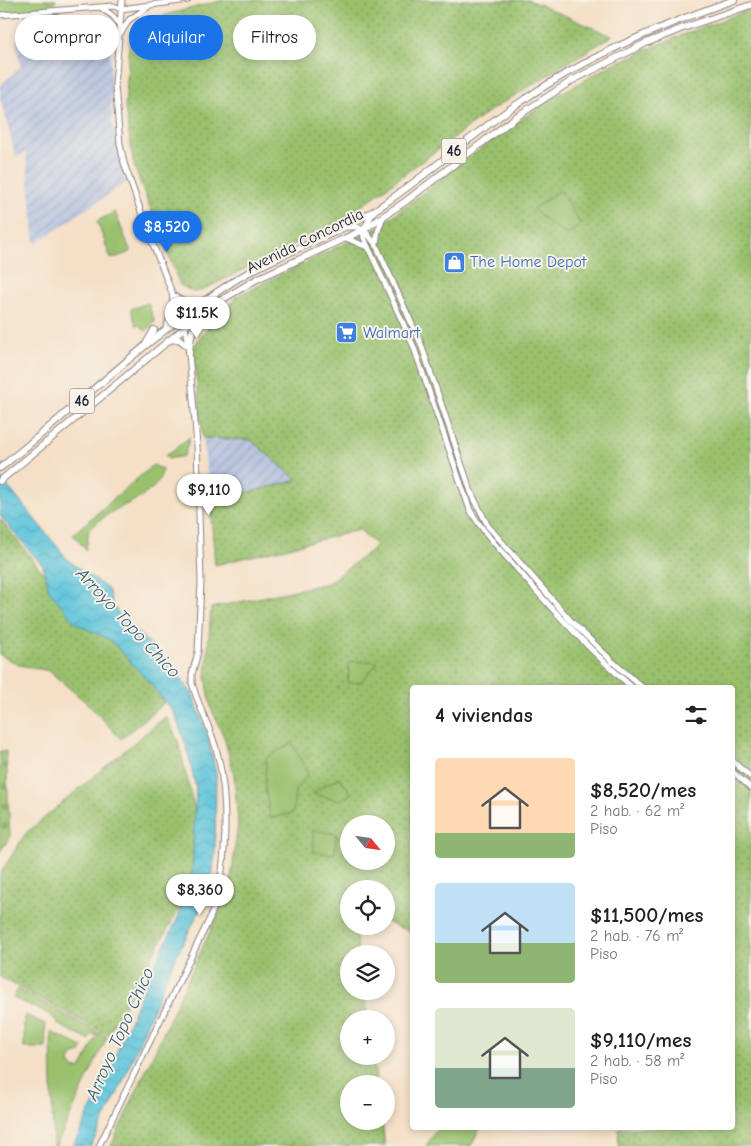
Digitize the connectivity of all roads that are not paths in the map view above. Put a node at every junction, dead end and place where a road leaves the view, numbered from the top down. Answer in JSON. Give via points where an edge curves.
{"nodes":[{"id":1,"x":122,"y":0,"type":"edge"},
{"id":2,"x":127,"y":0,"type":"edge"},
{"id":3,"x":188,"y":0,"type":"edge"},
{"id":4,"x":734,"y":0,"type":"edge"},
{"id":5,"x":151,"y":5,"type":"junction"},
{"id":6,"x":751,"y":5,"type":"edge"},
{"id":7,"x":114,"y":6,"type":"junction"},
{"id":8,"x":100,"y":7,"type":"junction"},
{"id":9,"x":121,"y":9,"type":"junction"},
{"id":10,"x":0,"y":15,"type":"edge"},
{"id":11,"x":120,"y":25,"type":"junction"},
{"id":12,"x":119,"y":32,"type":"edge"},
{"id":13,"x":119,"y":36,"type":"edge"},
{"id":14,"x":117,"y":60,"type":"edge"},
{"id":15,"x":375,"y":210,"type":"junction"},
{"id":16,"x":383,"y":217,"type":"junction"},
{"id":17,"x":345,"y":228,"type":"junction"},
{"id":18,"x":363,"y":230,"type":"junction"},
{"id":19,"x":346,"y":238,"type":"junction"},
{"id":20,"x":376,"y":245,"type":"junction"},
{"id":21,"x":368,"y":247,"type":"junction"},
{"id":22,"x":173,"y":296,"type":"junction"},
{"id":23,"x":211,"y":297,"type":"junction"},
{"id":24,"x":203,"y":302,"type":"junction"},
{"id":25,"x":206,"y":309,"type":"junction"},
{"id":26,"x":183,"y":321,"type":"junction"},
{"id":27,"x":154,"y":330,"type":"dead end"},
{"id":28,"x":164,"y":332,"type":"junction"},
{"id":29,"x":168,"y":340,"type":"junction"},
{"id":30,"x":144,"y":348,"type":"junction"},
{"id":31,"x":157,"y":349,"type":"junction"},
{"id":32,"x":189,"y":350,"type":"junction"},
{"id":33,"x":0,"y":468,"type":"edge"},
{"id":34,"x":2,"y":480,"type":"edge"},
{"id":35,"x":630,"y":685,"type":"edge"},
{"id":36,"x":640,"y":685,"type":"edge"},
{"id":37,"x":735,"y":764,"type":"edge"},
{"id":38,"x":735,"y":775,"type":"edge"},
{"id":39,"x":751,"y":777,"type":"edge"},
{"id":40,"x":751,"y":788,"type":"edge"},
{"id":41,"x":100,"y":1146,"type":"edge"}],
"edges":[{"from":1,"to":2,"type":"street"},
{"from":1,"to":7,"type":"street"},
{"from":1,"to":9,"type":"street"},
{"from":3,"to":5,"type":"street"},
{"from":4,"to":15,"type":"main road","name":"Avenida Concordia","number":"46","via":[[658,28],[555,79],[493,121]]},
{"from":5,"to":9,"type":"street"},
{"from":5,"to":13,"type":"street","via":[[128,20]]},
{"from":6,"to":16,"type":"main road","name":"Avenida Concordia","number":"46","via":[[646,43],[573,80],[503,126]]},
{"from":7,"to":8,"type":"street"},
{"from":7,"to":9,"type":"street"},
{"from":8,"to":10,"type":"street"},
{"from":8,"to":11,"type":"street"},
{"from":9,"to":11,"type":"street"},
{"from":11,"to":12,"type":"street"},
{"from":14,"to":22,"type":"street","via":[[120,144],[132,187]]},
{"from":15,"to":17,"type":"main road","name":"Avenida Concordia","number":"46"},
{"from":15,"to":18,"type":"street"},
{"from":16,"to":18,"type":"main road","name":"Avenida Concordia","number":"46"},
{"from":16,"to":20,"type":"street"},
{"from":17,"to":18,"type":"street"},
{"from":17,"to":23,"type":"main road","name":"Avenida Concordia","number":"46","via":[[250,272]]},
{"from":18,"to":19,"type":"main road","name":"Avenida Concordia","number":"46"},
{"from":18,"to":20,"type":"street"},
{"from":18,"to":21,"type":"street"},
{"from":19,"to":21,"type":"street"},
{"from":19,"to":25,"type":"main road","name":"Avenida Concordia","number":"46","via":[[257,279]]},
{"from":20,"to":36,"type":"street","via":[[420,344],[471,492],[488,526],[571,621]]},
{"from":21,"to":35,"type":"street","via":[[413,345],[470,510],[568,627]]},
{"from":22,"to":24,"type":"main road","via":[[185,303]]},
{"from":22,"to":26,"type":"street"},
{"from":22,"to":28,"type":"main road","via":[[173,314]]},
{"from":23,"to":24,"type":"main road","name":"Avenida Concordia","number":"46"},
{"from":23,"to":26,"type":"main road"},
{"from":24,"to":26,"type":"main road","name":"Avenida Concordia","number":"46"},
{"from":25,"to":26,"type":"main road","name":"Avenida Concordia","number":"46"},
{"from":25,"to":32,"type":"main road","via":[[192,331]]},
{"from":26,"to":28,"type":"main road","name":"Avenida Concordia","number":"46"},
{"from":26,"to":29,"type":"main road","name":"Avenida Concordia","number":"46"},
{"from":26,"to":31,"type":"main road","via":[[160,342]]},
{"from":26,"to":32,"type":"street"},
{"from":27,"to":30,"type":"main road"},
{"from":28,"to":30,"type":"main road","name":"Avenida Concordia","number":"46"},
{"from":29,"to":31,"type":"main road","name":"Avenida Concordia","number":"46"},
{"from":29,"to":32,"type":"main road","via":[[179,339]]},
{"from":30,"to":33,"type":"main road","name":"Avenida Concordia","number":"46"},
{"from":31,"to":34,"type":"main road","name":"Avenida Concordia","number":"46"},
{"from":32,"to":41,"type":"street","via":[[197,445],[201,581],[198,652],[192,683],[220,765],[224,812],[221,882],[210,918]]},
{"from":37,"to":39,"type":"street"},
{"from":38,"to":40,"type":"street"}]}
